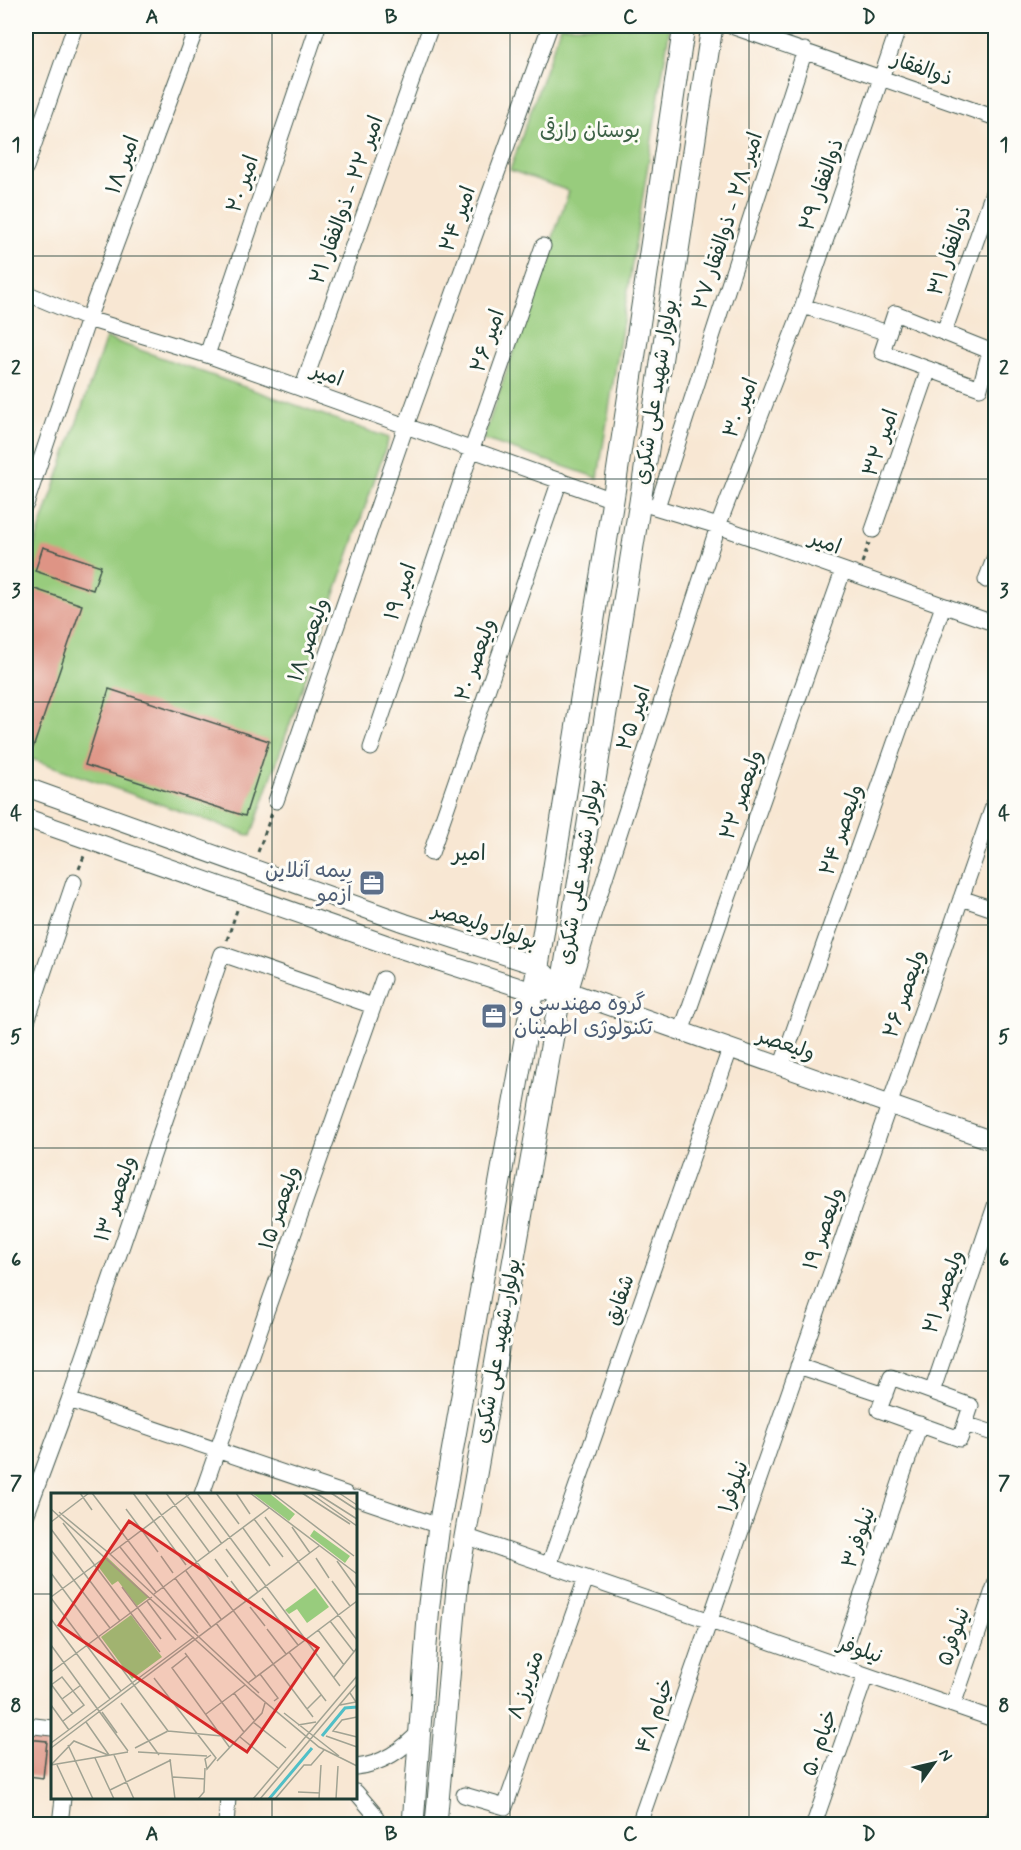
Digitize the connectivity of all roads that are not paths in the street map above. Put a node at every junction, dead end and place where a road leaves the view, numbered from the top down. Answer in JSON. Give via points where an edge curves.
{"nodes":[{"id":1,"x":75,"y":26,"type":"edge"},
{"id":2,"x":197,"y":26,"type":"edge"},
{"id":3,"x":318,"y":26,"type":"edge"},
{"id":4,"x":431,"y":26,"type":"edge"},
{"id":5,"x":550,"y":26,"type":"edge"},
{"id":6,"x":684,"y":26,"type":"edge"},
{"id":7,"x":712,"y":26,"type":"edge"},
{"id":8,"x":731,"y":26,"type":"edge"},
{"id":9,"x":899,"y":26,"type":"edge"},
{"id":10,"x":806,"y":50,"type":"junction"},
{"id":11,"x":882,"y":77,"type":"junction"},
{"id":12,"x":996,"y":118,"type":"edge"},
{"id":13,"x":26,"y":167,"type":"edge"},
{"id":14,"x":996,"y":184,"type":"edge"},
{"id":15,"x":543,"y":246,"type":"dead end"},
{"id":16,"x":647,"y":271,"type":"junction"},
{"id":17,"x":674,"y":275,"type":"junction"},
{"id":18,"x":26,"y":293,"type":"edge"},
{"id":19,"x":803,"y":306,"type":"junction"},
{"id":20,"x":88,"y":319,"type":"junction"},
{"id":21,"x":944,"y":332,"type":"junction"},
{"id":22,"x":888,"y":333,"type":"junction"},
{"id":23,"x":207,"y":355,"type":"junction"},
{"id":24,"x":929,"y":369,"type":"junction"},
{"id":25,"x":990,"y":371,"type":"edge"},
{"id":26,"x":302,"y":389,"type":"junction"},
{"id":27,"x":406,"y":426,"type":"junction"},
{"id":28,"x":472,"y":449,"type":"junction"},
{"id":29,"x":560,"y":480,"type":"junction"},
{"id":30,"x":613,"y":500,"type":"junction"},
{"id":31,"x":26,"y":504,"type":"edge"},
{"id":32,"x":648,"y":505,"type":"junction"},
{"id":33,"x":718,"y":526,"type":"junction"},
{"id":34,"x":873,"y":530,"type":"road end"},
{"id":35,"x":996,"y":554,"type":"edge"},
{"id":36,"x":850,"y":574,"type":"junction"},
{"id":37,"x":986,"y":580,"type":"dead end"},
{"id":38,"x":944,"y":606,"type":"junction"},
{"id":39,"x":996,"y":624,"type":"edge"},
{"id":40,"x":371,"y":748,"type":"dead end"},
{"id":41,"x":26,"y":787,"type":"edge"},
{"id":42,"x":996,"y":798,"type":"edge"},
{"id":43,"x":276,"y":801,"type":"road end"},
{"id":44,"x":26,"y":818,"type":"edge"},
{"id":45,"x":431,"y":853,"type":"dead end"},
{"id":46,"x":75,"y":882,"type":"road end"},
{"id":47,"x":961,"y":898,"type":"junction"},
{"id":48,"x":996,"y":910,"type":"edge"},
{"id":49,"x":538,"y":966,"type":"junction"},
{"id":50,"x":383,"y":979,"type":"dead end"},
{"id":51,"x":566,"y":991,"type":"junction"},
{"id":52,"x":534,"y":992,"type":"junction"},
{"id":53,"x":373,"y":1006,"type":"junction"},
{"id":54,"x":26,"y":1024,"type":"edge"},
{"id":55,"x":681,"y":1032,"type":"junction"},
{"id":56,"x":730,"y":1049,"type":"junction"},
{"id":57,"x":781,"y":1067,"type":"junction"},
{"id":58,"x":515,"y":1097,"type":"junction"},
{"id":59,"x":541,"y":1104,"type":"junction"},
{"id":60,"x":889,"y":1105,"type":"junction"},
{"id":61,"x":996,"y":1142,"type":"edge"},
{"id":62,"x":995,"y":1206,"type":"edge"},
{"id":63,"x":798,"y":1366,"type":"junction"},
{"id":64,"x":932,"y":1392,"type":"junction"},
{"id":65,"x":885,"y":1395,"type":"junction"},
{"id":66,"x":69,"y":1400,"type":"junction"},
{"id":67,"x":920,"y":1424,"type":"junction"},
{"id":68,"x":965,"y":1424,"type":"junction"},
{"id":69,"x":996,"y":1434,"type":"edge"},
{"id":70,"x":217,"y":1450,"type":"junction"},
{"id":71,"x":202,"y":1493,"type":"edge"},
{"id":72,"x":337,"y":1493,"type":"edge"},
{"id":73,"x":357,"y":1498,"type":"edge"},
{"id":74,"x":26,"y":1516,"type":"edge"},
{"id":75,"x":439,"y":1526,"type":"junction"},
{"id":76,"x":465,"y":1536,"type":"junction"},
{"id":77,"x":549,"y":1565,"type":"junction"},
{"id":78,"x":586,"y":1578,"type":"junction"},
{"id":79,"x":996,"y":1582,"type":"edge"},
{"id":80,"x":710,"y":1621,"type":"junction"},
{"id":81,"x":838,"y":1665,"type":"junction"},
{"id":82,"x":866,"y":1675,"type":"junction"},
{"id":83,"x":953,"y":1705,"type":"junction"},
{"id":84,"x":996,"y":1720,"type":"edge"},
{"id":85,"x":26,"y":1725,"type":"edge"},
{"id":86,"x":51,"y":1728,"type":"edge"},
{"id":87,"x":421,"y":1730,"type":"junction"},
{"id":88,"x":357,"y":1767,"type":"edge"},
{"id":89,"x":357,"y":1793,"type":"edge"},
{"id":90,"x":464,"y":1795,"type":"dead end"},
{"id":91,"x":63,"y":1799,"type":"edge"},
{"id":92,"x":228,"y":1799,"type":"edge"},
{"id":93,"x":996,"y":1810,"type":"edge"},
{"id":94,"x":60,"y":1824,"type":"edge"},
{"id":95,"x":226,"y":1824,"type":"edge"},
{"id":96,"x":380,"y":1824,"type":"edge"},
{"id":97,"x":413,"y":1824,"type":"edge"},
{"id":98,"x":436,"y":1824,"type":"edge"},
{"id":99,"x":639,"y":1824,"type":"edge"},
{"id":100,"x":814,"y":1824,"type":"edge"},
{"id":101,"x":990,"y":1824,"type":"edge"}],
"edges":[{"from":1,"to":13,"type":"street"},
{"from":2,"to":20,"type":"street","name":"امیر ۱۸"},
{"from":3,"to":23,"type":"street","name":"امیر ۲۰"},
{"from":4,"to":26,"type":"street","name":"امیر ۲۲ - ذوالفقار ۲۱"},
{"from":5,"to":27,"type":"street","name":"امیر ۲۴"},
{"from":6,"to":16,"type":"main road","name":"بولوار شهید علی شکری"},
{"from":7,"to":17,"type":"main road","name":"بولوار شهید علی شکری"},
{"from":8,"to":10,"type":"street","name":"ذوالفقار"},
{"from":9,"to":11,"type":"street","name":"ذوالفقار ۲۹"},
{"from":10,"to":11,"type":"street","name":"ذوالفقار"},
{"from":10,"to":32,"type":"street","name":"امیر ۲۸ - ذوالفقار ۲۷"},
{"from":11,"to":12,"type":"street","name":"ذوالفقار"},
{"from":11,"to":19,"type":"street","name":"ذوالفقار ۲۹"},
{"from":14,"to":21,"type":"street","name":"ذوالفقار ۳۱"},
{"from":15,"to":28,"type":"street","name":"امیر ۲۶"},
{"from":16,"to":17,"type":"main road"},
{"from":16,"to":30,"type":"main road","name":"بولوار شهید علی شکری"},
{"from":17,"to":32,"type":"main road","name":"بولوار شهید علی شکری"},
{"from":18,"to":20,"type":"street","name":"امیر"},
{"from":19,"to":22,"type":"street"},
{"from":19,"to":33,"type":"street","name":"امیر ۳۰"},
{"from":20,"to":23,"type":"street","name":"امیر"},
{"from":20,"to":31,"type":"street","name":"امیر ۱۸"},
{"from":21,"to":22,"type":"street","via":[[895,313]]},
{"from":21,"to":25,"type":"street","via":[[990,351]]},
{"from":22,"to":24,"type":"street","via":[[882,352]]},
{"from":23,"to":26,"type":"street","name":"امیر"},
{"from":24,"to":25,"type":"street","via":[[980,388]]},
{"from":24,"to":34,"type":"street","name":"امیر ۳۲"},
{"from":26,"to":27,"type":"street","name":"امیر"},
{"from":27,"to":28,"type":"street","name":"امیر"},
{"from":27,"to":43,"type":"street","name":"ولیعصر ۱۸"},
{"from":28,"to":29,"type":"street","name":"امیر"},
{"from":28,"to":40,"type":"street","name":"امیر ۱۹"},
{"from":29,"to":30,"type":"street","name":"امیر"},
{"from":29,"to":45,"type":"street","name":"ولیعصر ۲۰"},
{"from":30,"to":49,"type":"main road","name":"بولوار شهید علی شکری"},
{"from":32,"to":33,"type":"street","name":"امیر"},
{"from":32,"to":51,"type":"main road","name":"بولوار شهید علی شکری"},
{"from":33,"to":36,"type":"street","name":"امیر"},
{"from":33,"to":51,"type":"street","name":"امیر ۲۵"},
{"from":35,"to":37,"type":"street"},
{"from":36,"to":38,"type":"street","name":"امیر"},
{"from":36,"to":55,"type":"street","name":"ولیعصر ۲۲"},
{"from":38,"to":39,"type":"street","name":"امیر"},
{"from":38,"to":57,"type":"street","name":"ولیعصر ۲۴"},
{"from":41,"to":49,"type":"street","name":"بولوار ولیعصر","via":[[405,923]]},
{"from":42,"to":47,"type":"street","name":"ولیعصر ۲۶"},
{"from":44,"to":52,"type":"street"},
{"from":46,"to":54,"type":"street"},
{"from":47,"to":48,"type":"street"},
{"from":47,"to":60,"type":"street","name":"ولیعصر ۲۶"},
{"from":49,"to":51,"type":"street","name":"بولوار ولیعصر"},
{"from":49,"to":52,"type":"main road","name":"بولوار شهید علی شکری"},
{"from":50,"to":53,"type":"street","name":"ولیعصر ۱۵"},
{"from":51,"to":52,"type":"street"},
{"from":51,"to":55,"type":"street","name":"ولیعصر"},
{"from":51,"to":59,"type":"main road","name":"بولوار شهید علی شکری"},
{"from":52,"to":58,"type":"main road","name":"بولوار شهید علی شکری"},
{"from":53,"to":66,"type":"street","name":"ولیعصر ۱۳","via":[[222,954]]},
{"from":53,"to":70,"type":"street","name":"ولیعصر ۱۵"},
{"from":55,"to":56,"type":"street","name":"ولیعصر"},
{"from":56,"to":57,"type":"street","name":"ولیعصر"},
{"from":56,"to":77,"type":"street","name":"شقایق"},
{"from":57,"to":60,"type":"street","name":"ولیعصر"},
{"from":58,"to":59,"type":"main road"},
{"from":58,"to":75,"type":"main road","name":"بولوار شهید علی شکری"},
{"from":59,"to":76,"type":"main road","name":"بولوار شهید علی شکری"},
{"from":60,"to":61,"type":"street","name":"ولیعصر"},
{"from":60,"to":63,"type":"street","name":"ولیعصر ۱۹"},
{"from":62,"to":64,"type":"street","name":"ولیعصر ۲۱"},
{"from":63,"to":65,"type":"street"},
{"from":63,"to":80,"type":"street","name":"نیلوفر۱"},
{"from":64,"to":65,"type":"street","via":[[891,1377]]},
{"from":64,"to":68,"type":"street","via":[[971,1406]]},
{"from":65,"to":67,"type":"street","via":[[879,1410]]},
{"from":66,"to":70,"type":"street"},
{"from":66,"to":74,"type":"street","name":"ولیعصر ۱۳"},
{"from":67,"to":68,"type":"street","via":[[960,1438]]},
{"from":67,"to":81,"type":"street","name":"نیلوفر۳"},
{"from":68,"to":69,"type":"street"},
{"from":70,"to":71,"type":"street","name":"ولیعصر ۱۵"},
{"from":70,"to":72,"type":"street"},
{"from":73,"to":75,"type":"street"},
{"from":75,"to":87,"type":"main road","name":"بولوار شهید علی شکری","via":[[429,1604]]},
{"from":76,"to":77,"type":"street","name":"نیلوفر"},
{"from":76,"to":98,"type":"main road","name":"بولوار شهید علی شکری"},
{"from":77,"to":78,"type":"street","name":"نیلوفر"},
{"from":78,"to":80,"type":"street","name":"نیلوفر"},
{"from":78,"to":90,"type":"street","name":"۸ متریرز","via":[[506,1807]]},
{"from":79,"to":83,"type":"street","name":"نیلوفر۵"},
{"from":80,"to":81,"type":"street","name":"نیلوفر"},
{"from":80,"to":99,"type":"street","name":"خیام ۴۸"},
{"from":81,"to":82,"type":"street","name":"نیلوفر"},
{"from":82,"to":83,"type":"street","name":"نیلوفر"},
{"from":82,"to":100,"type":"street","name":"خیام ۵۰"},
{"from":83,"to":84,"type":"street","name":"نیلوفر"},
{"from":85,"to":86,"type":"street"},
{"from":87,"to":88,"type":"street","via":[[407,1746],[384,1759]]},
{"from":87,"to":97,"type":"main road","name":"بولوار شهید علی شکری"},
{"from":89,"to":96,"type":"street"},
{"from":91,"to":94,"type":"street"},
{"from":92,"to":95,"type":"street"},
{"from":93,"to":101,"type":"street"}]}
